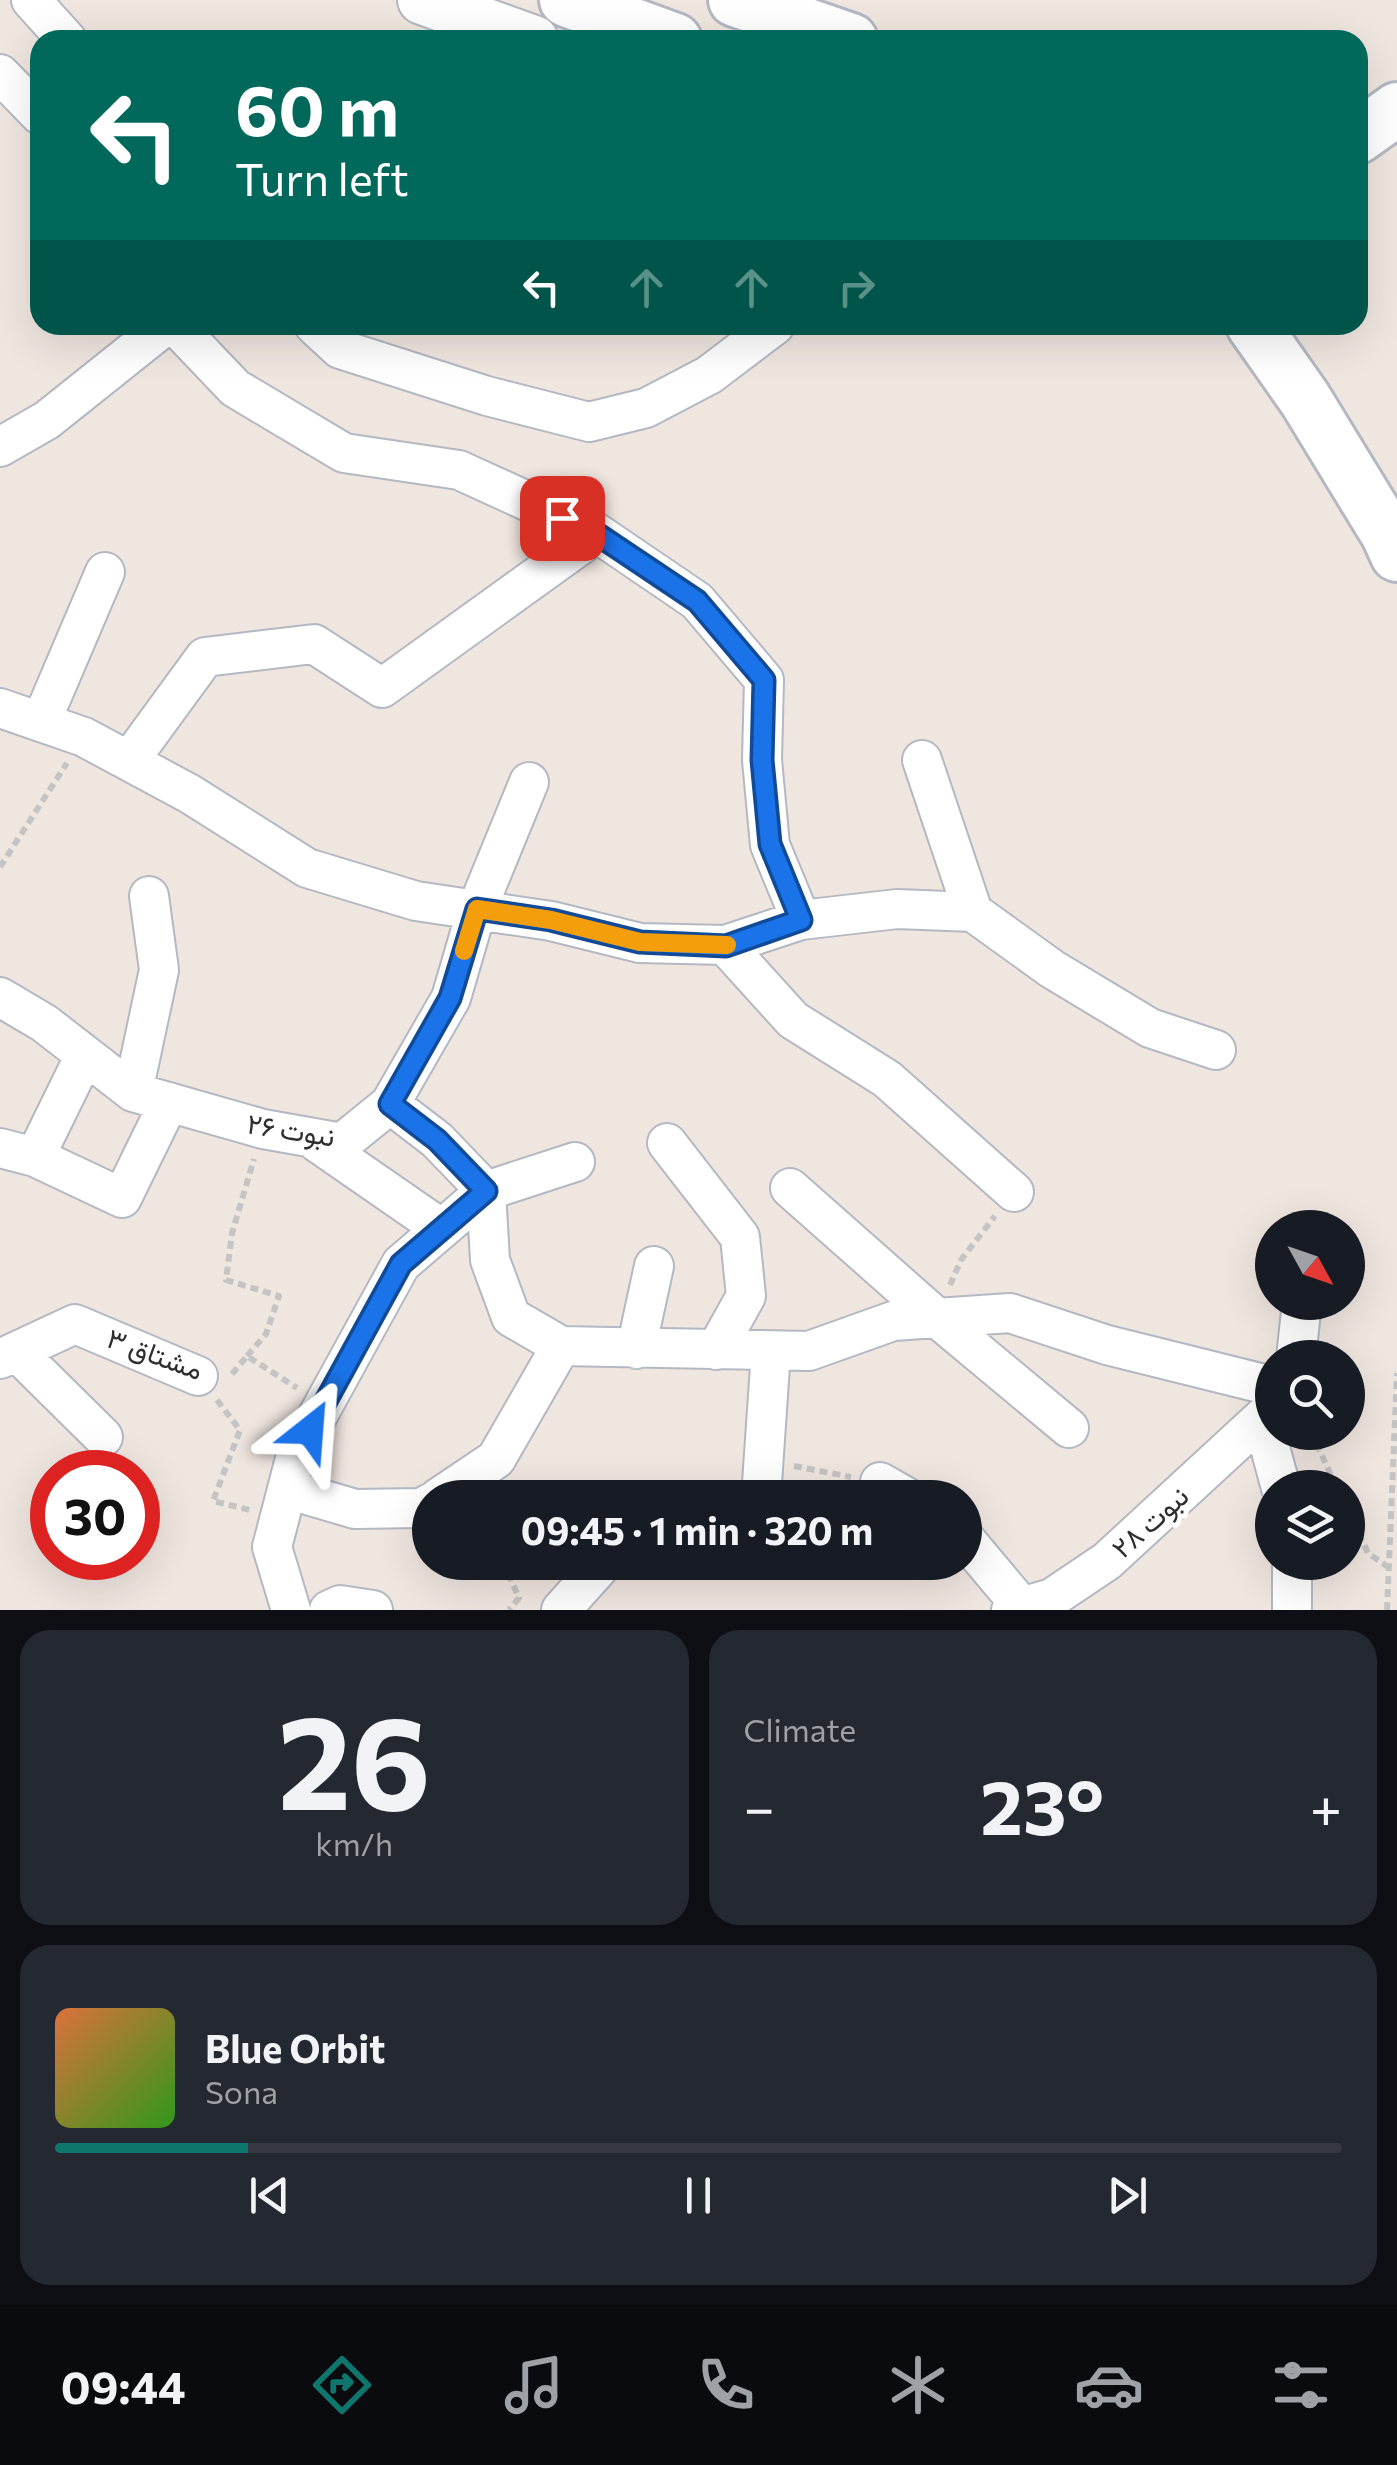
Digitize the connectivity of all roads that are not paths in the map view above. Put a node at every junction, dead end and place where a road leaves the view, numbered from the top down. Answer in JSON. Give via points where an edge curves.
{"nodes":[{"id":1,"x":31,"y":0,"type":"edge"},
{"id":2,"x":422,"y":0,"type":"edge"},
{"id":3,"x":566,"y":0,"type":"edge"},
{"id":4,"x":736,"y":0,"type":"edge"},
{"id":5,"x":813,"y":0,"type":"edge"},
{"id":6,"x":57,"y":30,"type":"edge"},
{"id":7,"x":506,"y":30,"type":"edge"},
{"id":8,"x":648,"y":30,"type":"edge"},
{"id":9,"x":822,"y":30,"type":"edge"},
{"id":10,"x":850,"y":30,"type":"edge"},
{"id":11,"x":0,"y":74,"type":"edge"},
{"id":12,"x":30,"y":105,"type":"edge"},
{"id":13,"x":1397,"y":109,"type":"edge"},
{"id":14,"x":1368,"y":130,"type":"edge"},
{"id":15,"x":153,"y":335,"type":"edge"},
{"id":16,"x":184,"y":335,"type":"edge"},
{"id":17,"x":325,"y":335,"type":"edge"},
{"id":18,"x":763,"y":335,"type":"edge"},
{"id":19,"x":1260,"y":335,"type":"edge"},
{"id":20,"x":0,"y":447,"type":"edge"},
{"id":21,"x":597,"y":534,"type":"junction"},
{"id":22,"x":1397,"y":556,"type":"edge"},
{"id":23,"x":105,"y":572,"type":"dead end"},
{"id":24,"x":0,"y":708,"type":"edge"},
{"id":25,"x":41,"y":722,"type":"junction"},
{"id":26,"x":922,"y":760,"type":"dead end"},
{"id":27,"x":129,"y":761,"type":"junction"},
{"id":28,"x":529,"y":782,"type":"dead end"},
{"id":29,"x":149,"y":896,"type":"dead end"},
{"id":30,"x":477,"y":909,"type":"junction"},
{"id":31,"x":973,"y":912,"type":"junction"},
{"id":32,"x":801,"y":920,"type":"junction"},
{"id":33,"x":726,"y":946,"type":"junction"},
{"id":34,"x":0,"y":997,"type":"edge"},
{"id":35,"x":1216,"y":1050,"type":"dead end"},
{"id":36,"x":85,"y":1055,"type":"junction"},
{"id":37,"x":151,"y":1097,"type":"junction"},
{"id":38,"x":390,"y":1104,"type":"junction"},
{"id":39,"x":310,"y":1138,"type":"junction"},
{"id":40,"x":667,"y":1142,"type":"dead end"},
{"id":41,"x":17,"y":1152,"type":"edge"},
{"id":42,"x":575,"y":1162,"type":"dead end"},
{"id":43,"x":790,"y":1188,"type":"dead end"},
{"id":44,"x":486,"y":1191,"type":"junction"},
{"id":45,"x":1014,"y":1192,"type":"road end"},
{"id":46,"x":442,"y":1229,"type":"junction"},
{"id":47,"x":654,"y":1266,"type":"dead end"},
{"id":48,"x":936,"y":1318,"type":"junction"},
{"id":49,"x":561,"y":1346,"type":"junction"},
{"id":50,"x":636,"y":1348,"type":"junction"},
{"id":51,"x":716,"y":1350,"type":"junction"},
{"id":52,"x":771,"y":1351,"type":"junction"},
{"id":53,"x":9,"y":1356,"type":"edge"},
{"id":54,"x":198,"y":1376,"type":"road end"},
{"id":55,"x":1255,"y":1399,"type":"edge"},
{"id":56,"x":1255,"y":1417,"type":"edge"},
{"id":57,"x":1070,"y":1428,"type":"dead end"},
{"id":58,"x":104,"y":1436,"type":"dead end"},
{"id":59,"x":465,"y":1480,"type":"edge"},
{"id":60,"x":762,"y":1480,"type":"edge"},
{"id":61,"x":283,"y":1504,"type":"junction"},
{"id":62,"x":412,"y":1508,"type":"edge"},
{"id":63,"x":982,"y":1562,"type":"edge"},
{"id":64,"x":588,"y":1580,"type":"edge"},
{"id":65,"x":1292,"y":1580,"type":"edge"},
{"id":66,"x":1016,"y":1608,"type":"edge"},
{"id":67,"x":291,"y":1610,"type":"edge"},
{"id":68,"x":329,"y":1610,"type":"edge"},
{"id":69,"x":374,"y":1610,"type":"edge"},
{"id":70,"x":561,"y":1610,"type":"edge"},
{"id":71,"x":1292,"y":1610,"type":"edge"}],
"edges":[{"from":1,"to":6,"type":"street"},
{"from":2,"to":7,"type":"street"},
{"from":3,"to":8,"type":"main road"},
{"from":4,"to":9,"type":"main road"},
{"from":5,"to":10,"type":"street"},
{"from":11,"to":12,"type":"street"},
{"from":13,"to":14,"type":"main road"},
{"from":15,"to":20,"type":"street","via":[[47,420]]},
{"from":16,"to":21,"type":"street","via":[[235,388],[344,453],[458,470]]},
{"from":17,"to":18,"type":"street","via":[[340,349],[588,422],[646,408],[709,375]]},
{"from":19,"to":22,"type":"main road"},
{"from":21,"to":27,"type":"street","via":[[382,688],[314,644],[205,657]]},
{"from":21,"to":32,"type":"street","via":[[697,601],[764,680],[770,844]]},
{"from":23,"to":25,"type":"street"},
{"from":24,"to":25,"type":"street"},
{"from":25,"to":27,"type":"street"},
{"from":26,"to":31,"type":"street"},
{"from":27,"to":30,"type":"street","via":[[307,868],[416,901]]},
{"from":28,"to":30,"type":"street","name":"نبوت ۲۶"},
{"from":29,"to":37,"type":"street","via":[[159,970]]},
{"from":30,"to":33,"type":"street","via":[[640,942]]},
{"from":30,"to":38,"type":"street","name":"نبوت ۲۶","via":[[450,998]]},
{"from":31,"to":32,"type":"street","via":[[896,909]]},
{"from":31,"to":35,"type":"street","via":[[1150,1028]]},
{"from":32,"to":33,"type":"street"},
{"from":33,"to":45,"type":"street","via":[[793,1020],[887,1079]]},
{"from":34,"to":36,"type":"street","name":"نبوت ۲۶"},
{"from":36,"to":37,"type":"street","name":"نبوت ۲۶"},
{"from":36,"to":41,"type":"street"},
{"from":37,"to":39,"type":"street","name":"نبوت ۲۶"},
{"from":37,"to":41,"type":"street","via":[[122,1198]]},
{"from":38,"to":39,"type":"street","name":"نبوت ۲۶","via":[[342,1143]]},
{"from":38,"to":44,"type":"street"},
{"from":39,"to":46,"type":"street"},
{"from":40,"to":51,"type":"street","via":[[740,1238],[746,1296]]},
{"from":42,"to":44,"type":"street"},
{"from":43,"to":48,"type":"street"},
{"from":44,"to":46,"type":"street"},
{"from":44,"to":49,"type":"street","via":[[490,1260],[510,1317]]},
{"from":46,"to":61,"type":"street","via":[[401,1264],[296,1455]]},
{"from":47,"to":50,"type":"street"},
{"from":48,"to":52,"type":"street","via":[[894,1320],[809,1351]]},
{"from":48,"to":55,"type":"street","via":[[1010,1314]]},
{"from":48,"to":57,"type":"street"},
{"from":49,"to":50,"type":"street"},
{"from":49,"to":59,"type":"street","via":[[496,1459]]},
{"from":50,"to":51,"type":"street"},
{"from":51,"to":52,"type":"street"},
{"from":52,"to":60,"type":"street"},
{"from":53,"to":54,"type":"street","name":"مشتاق ۳","via":[[74,1324]]},
{"from":53,"to":58,"type":"street"},
{"from":56,"to":66,"type":"street","name":"نبوت ۲۸","via":[[1107,1560],[1052,1598]]},
{"from":61,"to":62,"type":"street"},
{"from":61,"to":67,"type":"street","via":[[272,1546]]},
{"from":63,"to":66,"type":"street"},
{"from":64,"to":70,"type":"street"},
{"from":65,"to":71,"type":"street"},
{"from":68,"to":69,"type":"street"}]}
